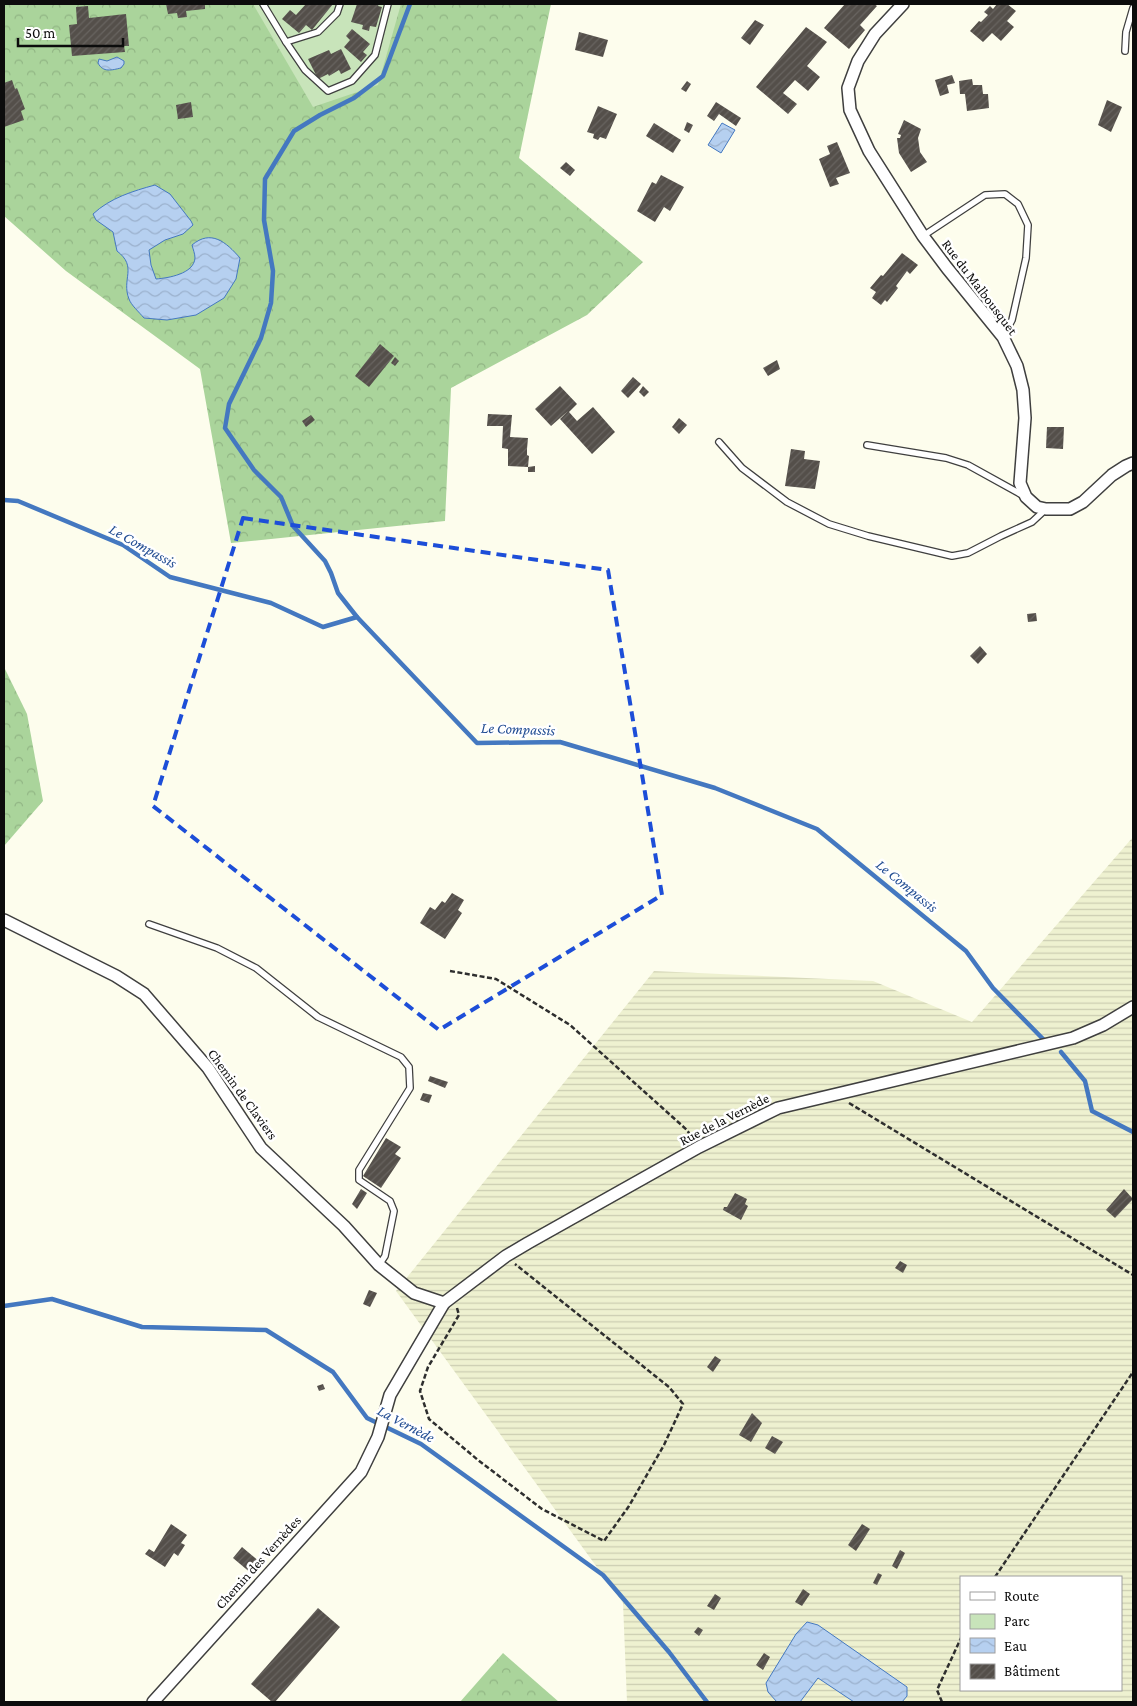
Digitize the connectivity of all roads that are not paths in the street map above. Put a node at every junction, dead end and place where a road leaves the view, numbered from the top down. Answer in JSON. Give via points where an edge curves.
{"nodes":[{"id":1,"x":263,"y":4,"type":"edge"},
{"id":2,"x":340,"y":4,"type":"edge"},
{"id":3,"x":388,"y":4,"type":"edge"},
{"id":4,"x":903,"y":4,"type":"edge"},
{"id":5,"x":1133,"y":8,"type":"edge"},
{"id":6,"x":286,"y":42,"type":"junction"},
{"id":7,"x":1125,"y":51,"type":"dead end"},
{"id":8,"x":923,"y":236,"type":"junction"},
{"id":9,"x":1003,"y":337,"type":"junction"},
{"id":10,"x":719,"y":442,"type":"dead end"},
{"id":11,"x":867,"y":445,"type":"dead end"},
{"id":12,"x":1133,"y":463,"type":"edge"},
{"id":13,"x":1026,"y":497,"type":"junction"},
{"id":14,"x":1046,"y":509,"type":"junction"},
{"id":15,"x":4,"y":920,"type":"edge"},
{"id":16,"x":149,"y":924,"type":"dead end"},
{"id":17,"x":1133,"y":1007,"type":"edge"},
{"id":18,"x":379,"y":1264,"type":"junction"},
{"id":19,"x":444,"y":1303,"type":"junction"},
{"id":20,"x":153,"y":1702,"type":"edge"}],
"edges":[{"from":1,"to":6,"type":"lane"},
{"from":2,"to":6,"type":"lane","via":[[337,13],[318,32]]},
{"from":3,"to":6,"type":"lane","via":[[375,55],[352,81],[328,91],[305,70]]},
{"from":4,"to":8,"type":"street","name":"Rue du Malbousquet","via":[[875,34],[858,60],[848,88],[850,110],[868,151]]},
{"from":5,"to":7,"type":"lane"},
{"from":8,"to":9,"type":"street","name":"Rue du Malbousquet"},
{"from":8,"to":9,"type":"lane","via":[[985,196],[1005,194],[1018,204],[1028,225],[1026,258],[1012,320]]},
{"from":9,"to":13,"type":"street","name":"Rue du Malbousquet","via":[[1017,366],[1023,390],[1025,418],[1020,483]]},
{"from":10,"to":14,"type":"lane","via":[[742,468],[787,502],[829,524],[952,556],[968,553],[1032,522]]},
{"from":11,"to":13,"type":"lane","via":[[946,458],[968,465]]},
{"from":12,"to":14,"type":"street","via":[[1112,475],[1083,502],[1070,509]]},
{"from":13,"to":14,"type":"street","via":[[1037,507]]},
{"from":15,"to":18,"type":"street","name":"Chemin de Claviers","via":[[116,976],[144,994],[208,1068],[261,1148],[344,1226]]},
{"from":16,"to":18,"type":"lane","via":[[217,948],[256,968],[318,1017],[401,1057],[410,1067],[410,1088],[359,1170],[359,1180],[390,1201],[394,1211],[385,1256]]},
{"from":17,"to":19,"type":"street","name":"Rue de la Vernède","via":[[1104,1025],[1073,1038],[778,1108],[699,1147],[506,1256]]},
{"from":18,"to":19,"type":"street","name":"Chemin de Claviers","via":[[414,1293]]},
{"from":19,"to":20,"type":"street","name":"Chemin des Vernèdes","via":[[390,1395],[378,1437],[361,1472]]}]}
